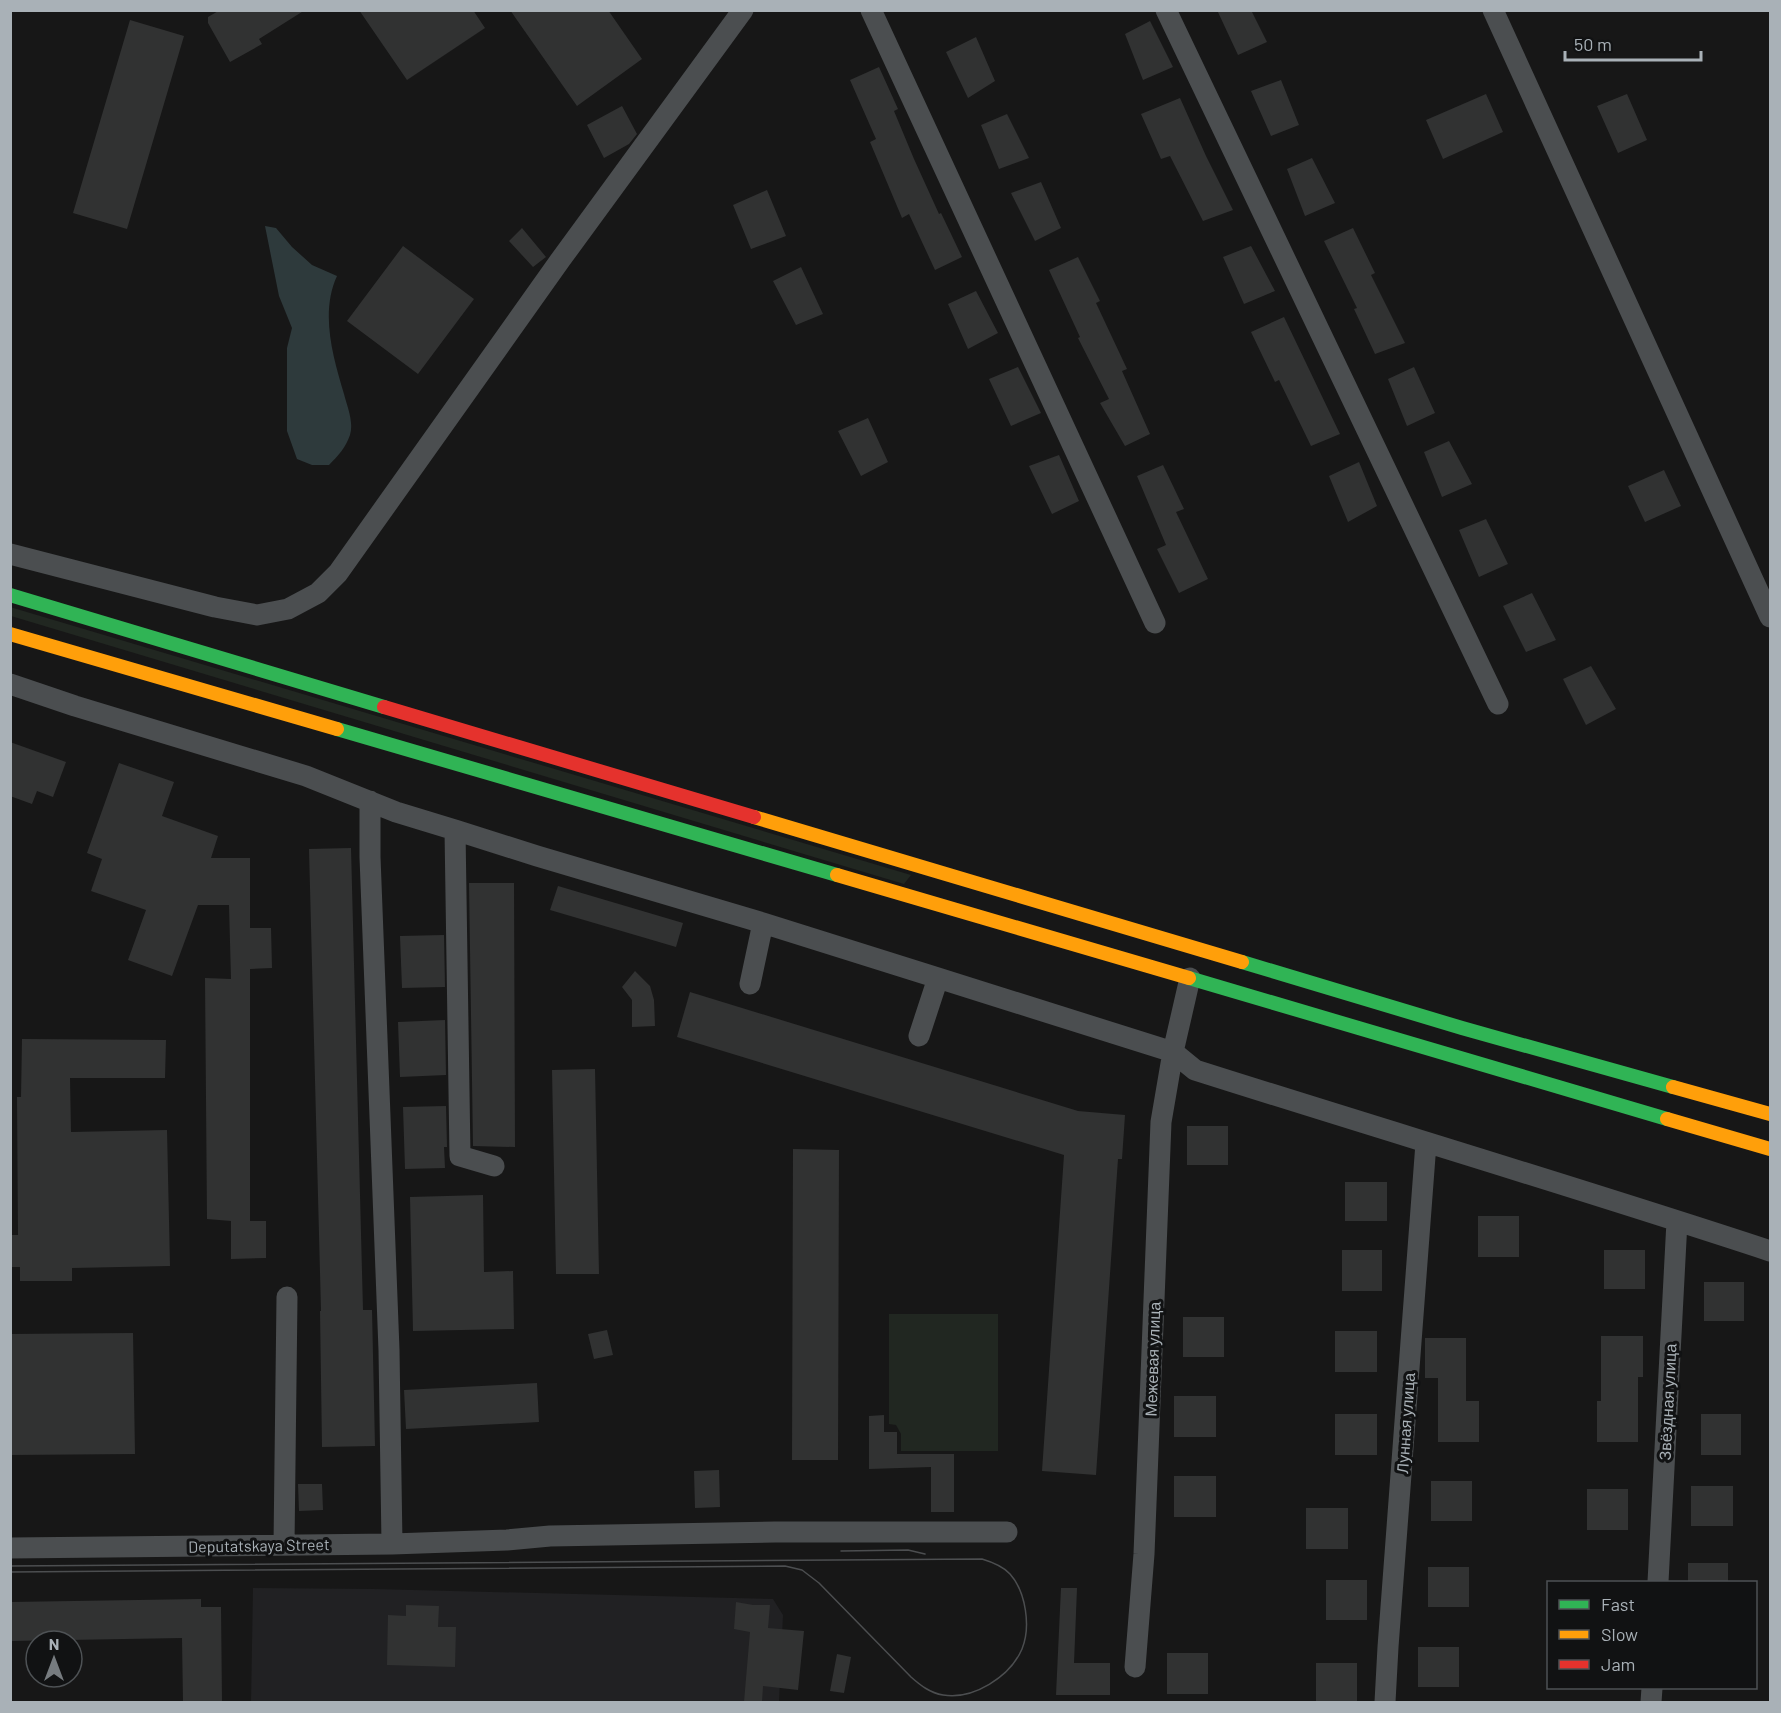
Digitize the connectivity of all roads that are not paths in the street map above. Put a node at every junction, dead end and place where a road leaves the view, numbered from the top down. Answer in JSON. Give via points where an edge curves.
{"nodes":[{"id":1,"x":743,"y":10,"type":"edge"},
{"id":2,"x":871,"y":10,"type":"edge"},
{"id":3,"x":1166,"y":10,"type":"edge"},
{"id":4,"x":1492,"y":10,"type":"edge"},
{"id":5,"x":10,"y":554,"type":"edge"},
{"id":6,"x":10,"y":595,"type":"edge"},
{"id":7,"x":1770,"y":617,"type":"edge"},
{"id":8,"x":1155,"y":623,"type":"dead end"},
{"id":9,"x":10,"y":634,"type":"edge"},
{"id":10,"x":10,"y":684,"type":"edge"},
{"id":11,"x":1498,"y":704,"type":"dead end"},
{"id":12,"x":370,"y":801,"type":"junction"},
{"id":13,"x":455,"y":830,"type":"junction"},
{"id":14,"x":930,"y":868,"type":"junction"},
{"id":15,"x":921,"y":901,"type":"junction"},
{"id":16,"x":763,"y":923,"type":"junction"},
{"id":17,"x":938,"y":978,"type":"junction"},
{"id":18,"x":1190,"y":978,"type":"junction"},
{"id":19,"x":750,"y":984,"type":"dead end"},
{"id":20,"x":919,"y":1036,"type":"dead end"},
{"id":21,"x":1458,"y":1042,"type":"junction"},
{"id":22,"x":1173,"y":1052,"type":"junction"},
{"id":23,"x":1770,"y":1114,"type":"edge"},
{"id":24,"x":1426,"y":1143,"type":"junction"},
{"id":25,"x":1770,"y":1149,"type":"edge"},
{"id":26,"x":494,"y":1166,"type":"dead end"},
{"id":27,"x":1677,"y":1221,"type":"junction"},
{"id":28,"x":1770,"y":1251,"type":"edge"},
{"id":29,"x":287,"y":1297,"type":"dead end"},
{"id":30,"x":1007,"y":1532,"type":"dead end"},
{"id":31,"x":392,"y":1544,"type":"junction"},
{"id":32,"x":284,"y":1545,"type":"junction"},
{"id":33,"x":10,"y":1548,"type":"edge"},
{"id":34,"x":1658,"y":1581,"type":"edge"},
{"id":35,"x":1135,"y":1667,"type":"dead end"},
{"id":36,"x":1385,"y":1702,"type":"edge"}],
"edges":[{"from":1,"to":5,"type":"street","via":[[338,573],[318,593],[288,609],[257,615]]},
{"from":2,"to":8,"type":"street"},
{"from":3,"to":11,"type":"street"},
{"from":4,"to":7,"type":"street"},
{"from":6,"to":14,"type":"main road"},
{"from":9,"to":15,"type":"main road"},
{"from":10,"to":12,"type":"street","via":[[306,776]]},
{"from":12,"to":13,"type":"street"},
{"from":12,"to":31,"type":"street","via":[[390,1350]]},
{"from":13,"to":16,"type":"street"},
{"from":13,"to":26,"type":"street","via":[[460,1156]]},
{"from":14,"to":15,"type":"main road","via":[[917,882]]},
{"from":14,"to":21,"type":"main road"},
{"from":15,"to":18,"type":"main road"},
{"from":16,"to":17,"type":"street"},
{"from":16,"to":19,"type":"street"},
{"from":17,"to":20,"type":"street"},
{"from":17,"to":22,"type":"street"},
{"from":18,"to":21,"type":"main road"},
{"from":18,"to":22,"type":"street","name":"Межевая улица"},
{"from":21,"to":23,"type":"main road"},
{"from":21,"to":25,"type":"main road"},
{"from":22,"to":24,"type":"street","via":[[1195,1070]]},
{"from":22,"to":35,"type":"street","name":"Межевая улица","via":[[1161,1122],[1144,1554]]},
{"from":24,"to":27,"type":"street"},
{"from":24,"to":36,"type":"street","name":"Лунная улица"},
{"from":27,"to":28,"type":"street"},
{"from":27,"to":34,"type":"street","name":"Звёздная улица"},
{"from":29,"to":32,"type":"street"},
{"from":30,"to":31,"type":"street","name":"Deputatskaya Street","via":[[562,1535]]},
{"from":31,"to":32,"type":"street","name":"Deputatskaya Street"},
{"from":32,"to":33,"type":"street","name":"Deputatskaya Street"}]}
